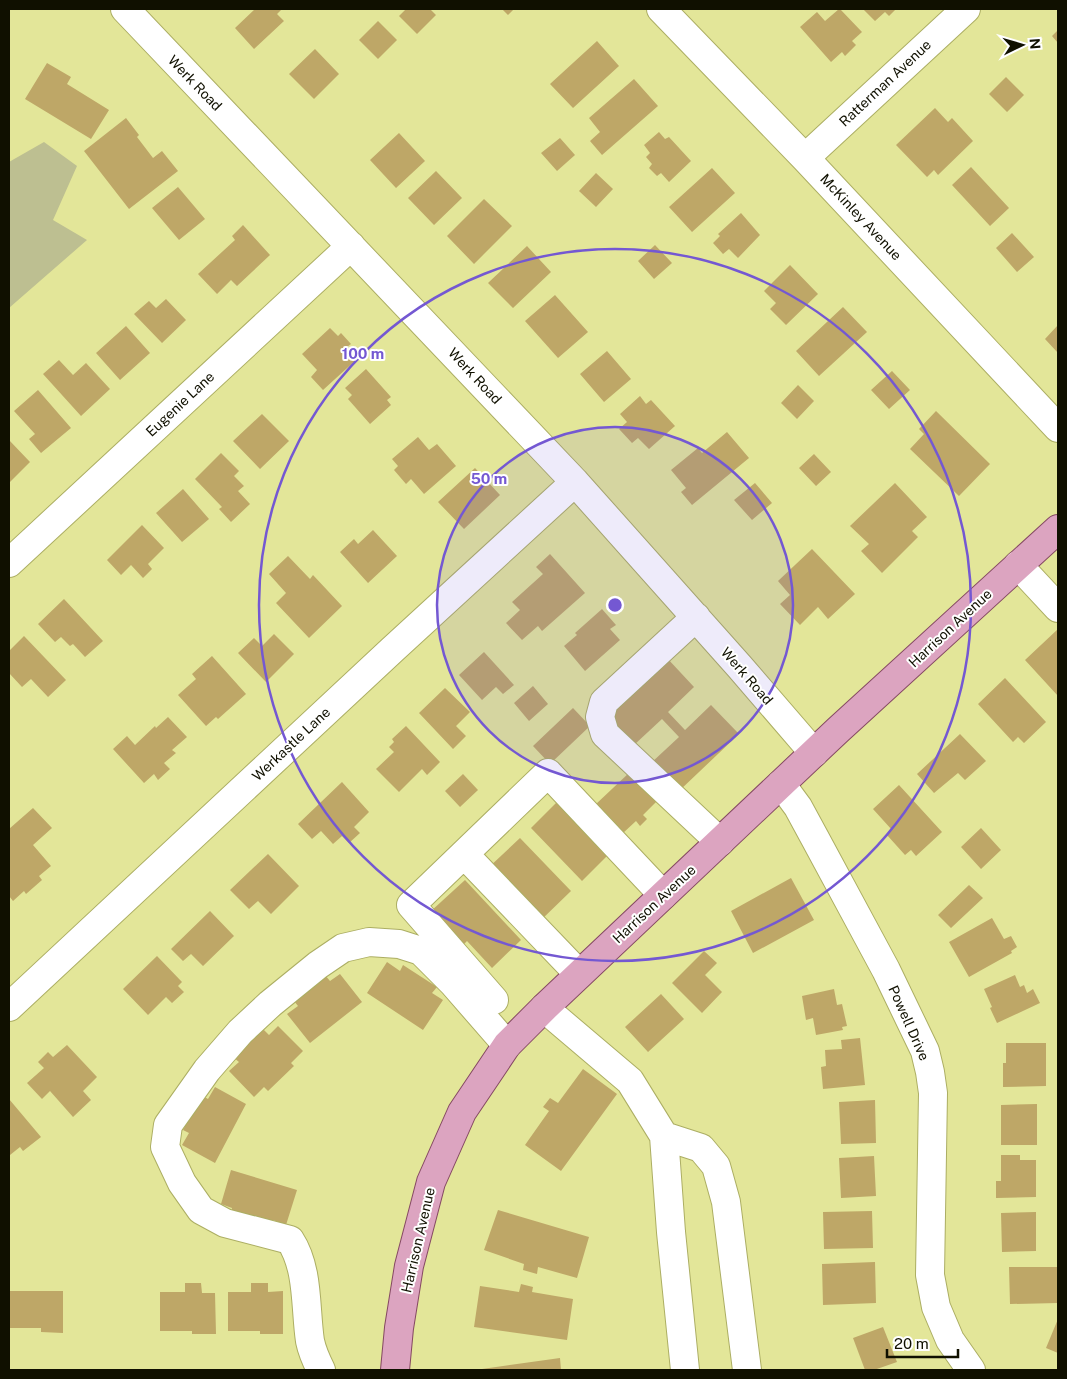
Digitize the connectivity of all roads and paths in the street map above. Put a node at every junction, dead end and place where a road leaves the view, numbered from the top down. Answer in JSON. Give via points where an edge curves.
{"nodes":[{"id":1,"x":125,"y":9,"type":"edge"},
{"id":2,"x":661,"y":9,"type":"edge"},
{"id":3,"x":966,"y":9,"type":"edge"},
{"id":4,"x":805,"y":158,"type":"junction"},
{"id":5,"x":351,"y":246,"type":"junction"},
{"id":6,"x":1058,"y":428,"type":"edge"},
{"id":7,"x":575,"y":482,"type":"junction"},
{"id":8,"x":1058,"y":529,"type":"edge"},
{"id":9,"x":9,"y":563,"type":"edge"},
{"id":10,"x":1018,"y":565,"type":"junction"},
{"id":11,"x":1058,"y":608,"type":"edge"},
{"id":12,"x":696,"y":617,"type":"junction"},
{"id":13,"x":814,"y":753,"type":"junction"},
{"id":14,"x":781,"y":784,"type":"junction"},
{"id":15,"x":720,"y":842,"type":"junction"},
{"id":16,"x":464,"y":854,"type":"junction"},
{"id":17,"x":663,"y":895,"type":"junction"},
{"id":18,"x":579,"y":974,"type":"junction"},
{"id":19,"x":9,"y":1007,"type":"edge"},
{"id":20,"x":544,"y":1008,"type":"junction"},
{"id":21,"x":514,"y":1038,"type":"junction"},
{"id":22,"x":664,"y":1136,"type":"junction"},
{"id":23,"x":321,"y":1370,"type":"edge"},
{"id":24,"x":395,"y":1370,"type":"edge"},
{"id":25,"x":685,"y":1370,"type":"edge"},
{"id":26,"x":748,"y":1370,"type":"edge"},
{"id":27,"x":971,"y":1370,"type":"edge"}],
"edges":[{"from":1,"to":5,"type":"street","name":"Werk Road"},
{"from":2,"to":4,"type":"street","name":"McKinley Avenue"},
{"from":3,"to":4,"type":"street","name":"Ratterman Avenue"},
{"from":4,"to":6,"type":"street","name":"McKinley Avenue"},
{"from":5,"to":7,"type":"street","name":"Werk Road"},
{"from":5,"to":9,"type":"street","name":"Eugenie Lane"},
{"from":7,"to":12,"type":"street","name":"Werk Road"},
{"from":7,"to":19,"type":"street","name":"Werkastle Lane"},
{"from":8,"to":10,"type":"main road","name":"Harrison Avenue"},
{"from":10,"to":11,"type":"street"},
{"from":10,"to":13,"type":"main road","name":"Harrison Avenue"},
{"from":12,"to":13,"type":"street","name":"Werk Road"},
{"from":12,"to":15,"type":"street","via":[[604,702],[600,717],[605,734]]},
{"from":13,"to":14,"type":"main road","name":"Harrison Avenue"},
{"from":14,"to":15,"type":"main road","name":"Harrison Avenue"},
{"from":14,"to":27,"type":"street","name":"Powell Drive","via":[[822,850],[886,970],[924,1051],[933,1093],[930,1275],[936,1307],[950,1340]]},
{"from":15,"to":17,"type":"main road","name":"Harrison Avenue"},
{"from":16,"to":17,"type":"street","via":[[548,773]]},
{"from":16,"to":18,"type":"street"},
{"from":16,"to":21,"type":"street","via":[[411,905]]},
{"from":17,"to":18,"type":"main road","name":"Harrison Avenue"},
{"from":18,"to":20,"type":"main road","name":"Harrison Avenue"},
{"from":20,"to":21,"type":"main road","name":"Harrison Avenue"},
{"from":20,"to":22,"type":"street","via":[[630,1081]]},
{"from":21,"to":23,"type":"street","via":[[420,951],[399,944],[369,942],[343,948],[270,1004],[240,1032],[207,1070],[168,1125],[165,1147],[182,1183],[201,1210],[225,1223],[290,1240],[297,1251],[310,1343]]},
{"from":21,"to":24,"type":"main road","name":"Harrison Avenue","via":[[462,1112],[431,1182],[409,1266]]},
{"from":22,"to":25,"type":"street"},
{"from":22,"to":26,"type":"street","via":[[701,1148],[716,1166],[726,1202]]}]}
